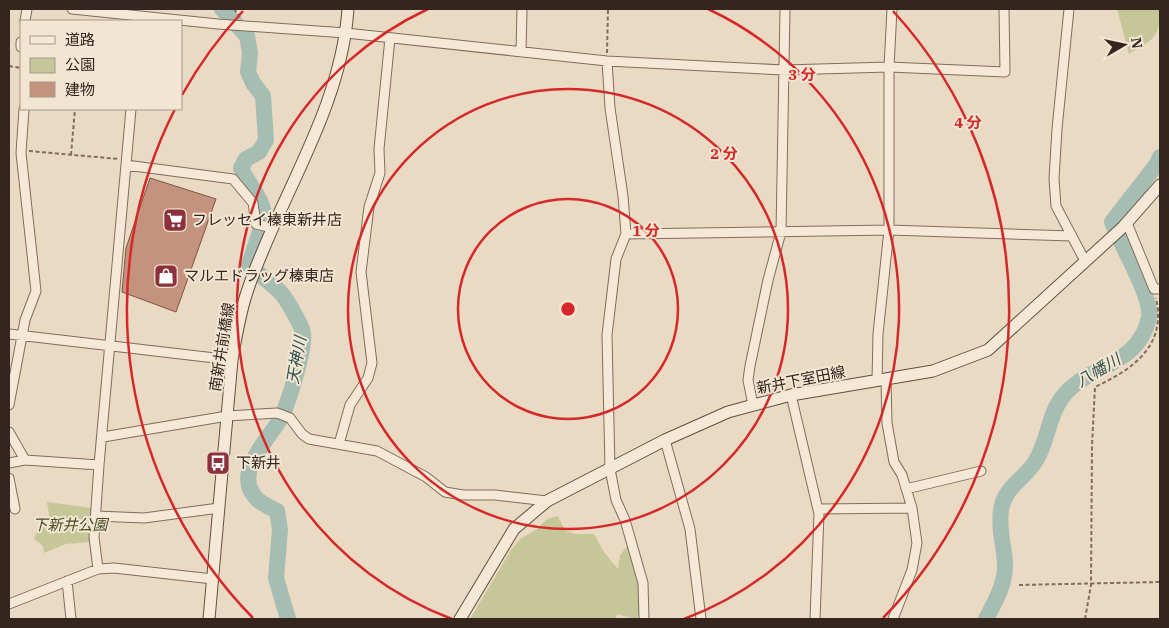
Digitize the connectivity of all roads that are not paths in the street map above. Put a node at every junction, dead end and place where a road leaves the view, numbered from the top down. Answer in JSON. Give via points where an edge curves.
{"nodes":[{"id":1,"x":72,"y":9,"type":"edge"},
{"id":2,"x":348,"y":9,"type":"edge"},
{"id":3,"x":522,"y":9,"type":"edge"},
{"id":4,"x":785,"y":9,"type":"edge"},
{"id":5,"x":892,"y":9,"type":"edge"},
{"id":6,"x":1004,"y":9,"type":"edge"},
{"id":7,"x":1069,"y":9,"type":"edge"},
{"id":8,"x":140,"y":15,"type":"edge"},
{"id":9,"x":346,"y":33,"type":"junction"},
{"id":10,"x":390,"y":38,"type":"junction"},
{"id":11,"x":521,"y":52,"type":"junction"},
{"id":12,"x":607,"y":61,"type":"junction"},
{"id":13,"x":889,"y":68,"type":"junction"},
{"id":14,"x":784,"y":70,"type":"junction"},
{"id":15,"x":24,"y":110,"type":"edge"},
{"id":16,"x":131,"y":110,"type":"edge"},
{"id":17,"x":126,"y":162,"type":"junction"},
{"id":18,"x":1160,"y":185,"type":"edge"},
{"id":19,"x":1125,"y":225,"type":"junction"},
{"id":20,"x":273,"y":228,"type":"junction"},
{"id":21,"x":889,"y":230,"type":"junction"},
{"id":22,"x":781,"y":232,"type":"junction"},
{"id":23,"x":626,"y":234,"type":"junction"},
{"id":24,"x":1072,"y":236,"type":"junction"},
{"id":25,"x":1085,"y":261,"type":"junction"},
{"id":26,"x":1157,"y":289,"type":"edge"},
{"id":27,"x":9,"y":334,"type":"edge"},
{"id":28,"x":22,"y":335,"type":"junction"},
{"id":29,"x":110,"y":345,"type":"junction"},
{"id":30,"x":232,"y":360,"type":"junction"},
{"id":31,"x":882,"y":380,"type":"junction"},
{"id":32,"x":791,"y":396,"type":"junction"},
{"id":33,"x":9,"y":404,"type":"edge"},
{"id":34,"x":753,"y":405,"type":"junction"},
{"id":35,"x":227,"y":416,"type":"junction"},
{"id":36,"x":9,"y":432,"type":"edge"},
{"id":37,"x":103,"y":437,"type":"junction"},
{"id":38,"x":665,"y":440,"type":"junction"},
{"id":39,"x":339,"y":444,"type":"junction"},
{"id":40,"x":25,"y":460,"type":"junction"},
{"id":41,"x":9,"y":463,"type":"edge"},
{"id":42,"x":99,"y":465,"type":"junction"},
{"id":43,"x":610,"y":469,"type":"junction"},
{"id":44,"x":981,"y":471,"type":"dead end"},
{"id":45,"x":9,"y":478,"type":"edge"},
{"id":46,"x":906,"y":489,"type":"junction"},
{"id":47,"x":547,"y":501,"type":"junction"},
{"id":48,"x":219,"y":508,"type":"junction"},
{"id":49,"x":912,"y":508,"type":"junction"},
{"id":50,"x":818,"y":509,"type":"junction"},
{"id":51,"x":15,"y":510,"type":"dead end"},
{"id":52,"x":96,"y":516,"type":"junction"},
{"id":53,"x":98,"y":569,"type":"junction"},
{"id":54,"x":213,"y":580,"type":"junction"},
{"id":55,"x":67,"y":581,"type":"junction"},
{"id":56,"x":9,"y":604,"type":"edge"},
{"id":57,"x":71,"y":619,"type":"edge"},
{"id":58,"x":209,"y":619,"type":"edge"},
{"id":59,"x":460,"y":619,"type":"edge"},
{"id":60,"x":644,"y":619,"type":"edge"},
{"id":61,"x":701,"y":619,"type":"edge"},
{"id":62,"x":815,"y":619,"type":"edge"},
{"id":63,"x":893,"y":619,"type":"edge"}],
"edges":[{"from":1,"to":8,"type":"street"},
{"from":2,"to":9,"type":"main road","name":"南新井前橋線"},
{"from":3,"to":11,"type":"street"},
{"from":4,"to":14,"type":"street"},
{"from":5,"to":13,"type":"street"},
{"from":6,"to":13,"type":"street","via":[[1005,72]]},
{"from":7,"to":24,"type":"street","via":[[1054,179],[1056,206]]},
{"from":8,"to":9,"type":"street"},
{"from":9,"to":10,"type":"street"},
{"from":9,"to":20,"type":"main road","name":"南新井前橋線","via":[[331,95]]},
{"from":10,"to":11,"type":"street"},
{"from":10,"to":39,"type":"street","via":[[379,149],[380,173],[369,207],[361,272],[372,363],[368,378],[350,405]]},
{"from":11,"to":12,"type":"street"},
{"from":12,"to":14,"type":"street"},
{"from":12,"to":23,"type":"street"},
{"from":13,"to":14,"type":"street"},
{"from":13,"to":21,"type":"street"},
{"from":14,"to":22,"type":"street"},
{"from":15,"to":28,"type":"street","via":[[21,150],[36,291]]},
{"from":16,"to":17,"type":"street"},
{"from":17,"to":20,"type":"street","via":[[233,179],[254,203],[256,224]]},
{"from":17,"to":29,"type":"street"},
{"from":18,"to":19,"type":"main road","name":"新井下室田線"},
{"from":19,"to":25,"type":"main road","name":"新井下室田線"},
{"from":19,"to":26,"type":"street"},
{"from":20,"to":30,"type":"main road","name":"南新井前橋線","via":[[247,291]]},
{"from":21,"to":22,"type":"street"},
{"from":21,"to":24,"type":"street"},
{"from":21,"to":31,"type":"street","via":[[878,334]]},
{"from":22,"to":23,"type":"street"},
{"from":22,"to":34,"type":"street","via":[[750,366],[748,380]]},
{"from":23,"to":43,"type":"street","via":[[616,258],[607,335]]},
{"from":24,"to":25,"type":"street"},
{"from":25,"to":31,"type":"main road","name":"新井下室田線","via":[[988,350],[933,371]]},
{"from":27,"to":28,"type":"street"},
{"from":28,"to":29,"type":"street"},
{"from":28,"to":33,"type":"street"},
{"from":29,"to":30,"type":"street"},
{"from":29,"to":37,"type":"street"},
{"from":30,"to":35,"type":"main road","name":"南新井前橋線"},
{"from":31,"to":32,"type":"main road","name":"新井下室田線"},
{"from":31,"to":46,"type":"street","via":[[894,462]]},
{"from":32,"to":34,"type":"main road","name":"新井下室田線"},
{"from":32,"to":50,"type":"street"},
{"from":34,"to":38,"type":"main road","name":"新井下室田線","via":[[728,412]]},
{"from":35,"to":37,"type":"street"},
{"from":35,"to":39,"type":"street","via":[[278,413],[290,418],[309,439]]},
{"from":35,"to":48,"type":"main road","name":"南新井前橋線"},
{"from":36,"to":40,"type":"street"},
{"from":37,"to":42,"type":"street"},
{"from":38,"to":43,"type":"main road","name":"新井下室田線"},
{"from":38,"to":61,"type":"street","via":[[690,529]]},
{"from":39,"to":47,"type":"street","via":[[377,450],[426,477],[445,492]]},
{"from":40,"to":41,"type":"street"},
{"from":40,"to":42,"type":"street"},
{"from":42,"to":52,"type":"street"},
{"from":43,"to":47,"type":"main road","name":"新井下室田線"},
{"from":43,"to":60,"type":"street","via":[[616,500],[643,583]]},
{"from":44,"to":46,"type":"street"},
{"from":45,"to":51,"type":"street"},
{"from":46,"to":49,"type":"street"},
{"from":47,"to":59,"type":"main road","name":"新井下室田線","via":[[514,529]]},
{"from":48,"to":52,"type":"street","via":[[144,518]]},
{"from":48,"to":54,"type":"main road","name":"南新井前橋線"},
{"from":49,"to":50,"type":"street"},
{"from":49,"to":63,"type":"street","via":[[917,543],[912,570]]},
{"from":50,"to":62,"type":"street"},
{"from":52,"to":53,"type":"street","via":[[94,537]]},
{"from":53,"to":54,"type":"street","via":[[114,568]]},
{"from":53,"to":55,"type":"street"},
{"from":54,"to":58,"type":"main road","name":"南新井前橋線"},
{"from":55,"to":56,"type":"street"},
{"from":55,"to":57,"type":"street"}]}
